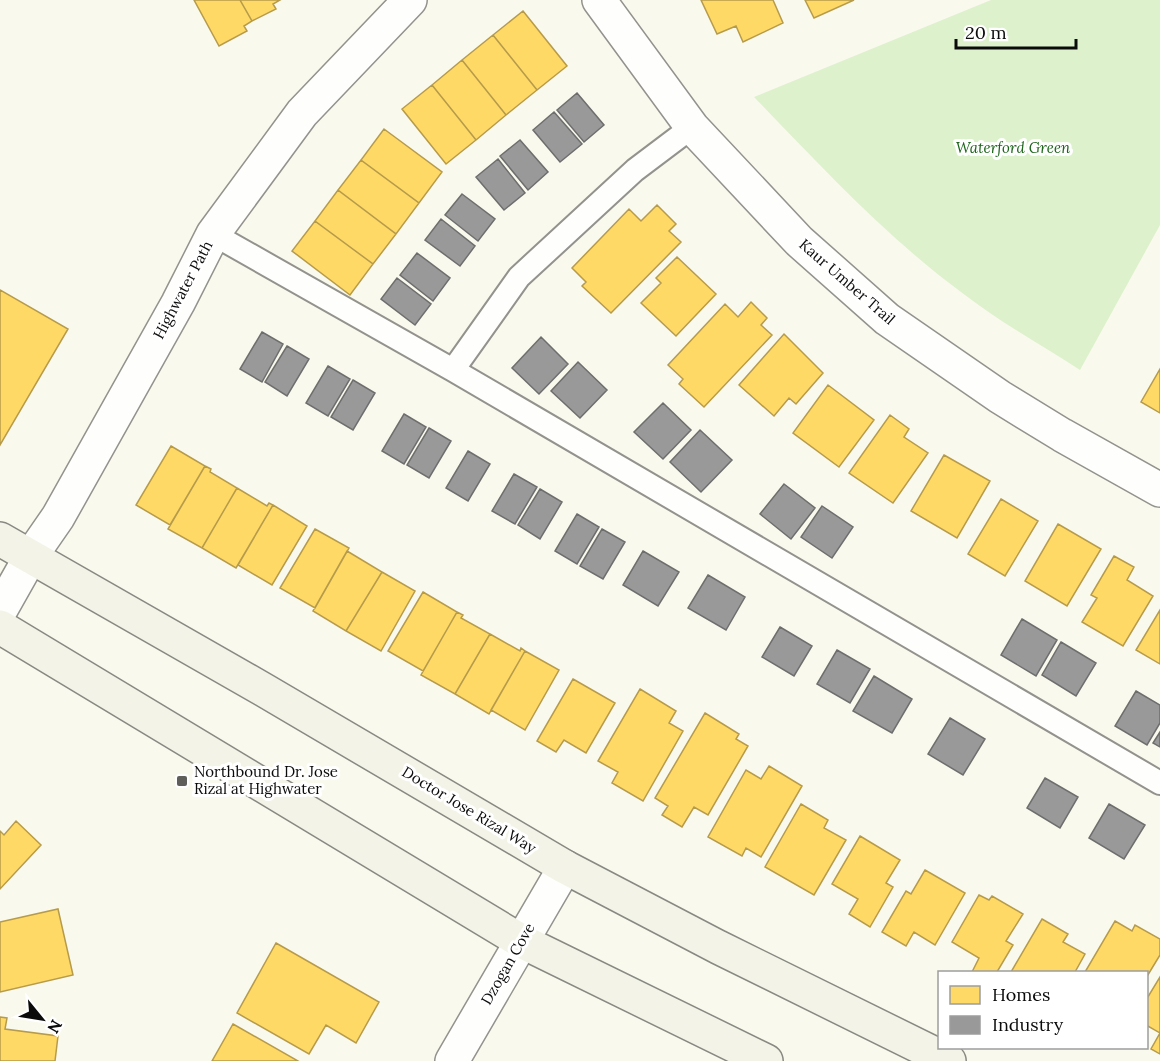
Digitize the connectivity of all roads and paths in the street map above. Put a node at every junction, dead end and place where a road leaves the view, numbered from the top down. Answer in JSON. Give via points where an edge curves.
{"nodes":[{"id":1,"x":410,"y":0,"type":"edge"},
{"id":2,"x":599,"y":0,"type":"edge"},
{"id":3,"x":692,"y":128,"type":"junction"},
{"id":4,"x":213,"y":234,"type":"junction"},
{"id":5,"x":453,"y":370,"type":"junction"},
{"id":6,"x":1160,"y":490,"type":"edge"},
{"id":7,"x":0,"y":539,"type":"edge"},
{"id":8,"x":31,"y":556,"type":"junction"},
{"id":9,"x":0,"y":611,"type":"edge"},
{"id":10,"x":0,"y":627,"type":"edge"},
{"id":11,"x":1160,"y":783,"type":"edge"},
{"id":12,"x":565,"y":867,"type":"junction"},
{"id":13,"x":521,"y":941,"type":"junction"},
{"id":14,"x":452,"y":1061,"type":"edge"},
{"id":15,"x":766,"y":1061,"type":"edge"},
{"id":16,"x":949,"y":1061,"type":"edge"}],
"edges":[{"from":1,"to":4,"type":"street","name":"Highwater Path","via":[[302,113]]},
{"from":2,"to":3,"type":"street","name":"Kaur Umber Trail"},
{"from":3,"to":5,"type":"lane","via":[[635,170],[519,277]]},
{"from":3,"to":6,"type":"street","name":"Kaur Umber Trail","via":[[799,241],[887,319],[1000,397]]},
{"from":4,"to":5,"type":"lane"},
{"from":4,"to":8,"type":"street","name":"Highwater Path","via":[[63,507]]},
{"from":5,"to":11,"type":"lane"},
{"from":7,"to":8,"type":"street","name":"Doctor Jose Rizal Way"},
{"from":8,"to":9,"type":"street","name":"Highwater Path"},
{"from":8,"to":12,"type":"street","name":"Doctor Jose Rizal Way"},
{"from":10,"to":13,"type":"street"},
{"from":12,"to":13,"type":"street","name":"Dzogan Cove"},
{"from":12,"to":16,"type":"street","name":"Doctor Jose Rizal Way","via":[[718,948]]},
{"from":13,"to":14,"type":"street","name":"Dzogan Cove"},
{"from":13,"to":15,"type":"street"}]}
